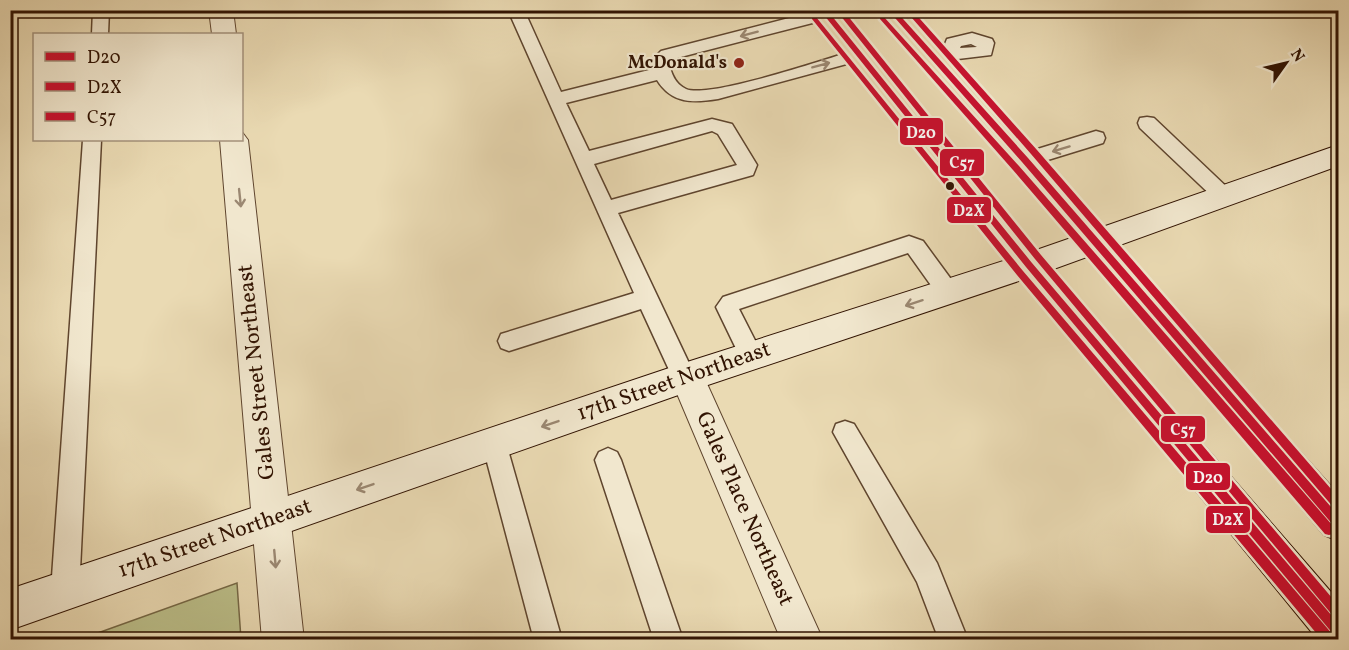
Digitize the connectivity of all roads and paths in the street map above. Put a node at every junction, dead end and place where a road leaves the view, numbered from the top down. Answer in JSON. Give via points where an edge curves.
{"nodes":[{"id":1,"x":101,"y":10,"type":"edge"},
{"id":2,"x":221,"y":10,"type":"edge"},
{"id":3,"x":516,"y":10,"type":"edge"},
{"id":4,"x":891,"y":10,"type":"edge"},
{"id":5,"x":824,"y":12,"type":"edge"},
{"id":6,"x":99,"y":33,"type":"edge"},
{"id":7,"x":224,"y":33,"type":"edge"},
{"id":8,"x":859,"y":55,"type":"junction"},
{"id":9,"x":661,"y":74,"type":"junction"},
{"id":10,"x":555,"y":100,"type":"junction"},
{"id":11,"x":1147,"y":123,"type":"dead end"},
{"id":12,"x":1096,"y":138,"type":"dead end"},
{"id":13,"x":92,"y":141,"type":"edge"},
{"id":14,"x":234,"y":141,"type":"edge"},
{"id":15,"x":1338,"y":155,"type":"edge"},
{"id":16,"x":582,"y":160,"type":"junction"},
{"id":17,"x":1025,"y":160,"type":"junction"},
{"id":18,"x":1225,"y":197,"type":"junction"},
{"id":19,"x":605,"y":209,"type":"junction"},
{"id":20,"x":1095,"y":241,"type":"junction"},
{"id":21,"x":1029,"y":265,"type":"junction"},
{"id":22,"x":948,"y":292,"type":"junction"},
{"id":23,"x":646,"y":298,"type":"junction"},
{"id":24,"x":509,"y":341,"type":"dead end"},
{"id":25,"x":751,"y":356,"type":"junction"},
{"id":26,"x":685,"y":378,"type":"junction"},
{"id":27,"x":846,"y":432,"type":"dead end"},
{"id":28,"x":494,"y":443,"type":"junction"},
{"id":29,"x":608,"y":460,"type":"dead end"},
{"id":30,"x":272,"y":520,"type":"junction"},
{"id":31,"x":1338,"y":522,"type":"edge"},
{"id":32,"x":65,"y":591,"type":"junction"},
{"id":33,"x":10,"y":610,"type":"edge"},
{"id":34,"x":1338,"y":631,"type":"edge"},
{"id":35,"x":283,"y":639,"type":"edge"},
{"id":36,"x":548,"y":639,"type":"edge"},
{"id":37,"x":669,"y":639,"type":"edge"},
{"id":38,"x":802,"y":639,"type":"edge"},
{"id":39,"x":954,"y":639,"type":"edge"}],
"edges":[{"from":1,"to":6,"type":"lane"},
{"from":2,"to":7,"type":"main road"},
{"from":3,"to":10,"type":"lane"},
{"from":4,"to":17,"type":"main road","via":[[942,54]]},
{"from":5,"to":8,"type":"main road"},
{"from":5,"to":9,"type":"lane","one_way":true,"via":[[667,55],[660,62]]},
{"from":9,"to":8,"type":"lane","one_way":true,"via":[[672,88],[687,97]]},
{"from":8,"to":21,"type":"main road"},
{"from":9,"to":10,"type":"lane"},
{"from":10,"to":16,"type":"lane"},
{"from":11,"to":18,"type":"lane"},
{"from":12,"to":17,"type":"lane","one_way":true},
{"from":13,"to":32,"type":"lane"},
{"from":14,"to":30,"type":"main road","name":"Gales Street Northeast","one_way":true},
{"from":15,"to":18,"type":"main road","name":"17th Street Northeast"},
{"from":16,"to":19,"type":"lane"},
{"from":16,"to":19,"type":"lane","via":[[712,125],[724,129],[747,165],[746,170]]},
{"from":17,"to":20,"type":"main road"},
{"from":18,"to":20,"type":"main road","name":"17th Street Northeast"},
{"from":19,"to":23,"type":"lane"},
{"from":20,"to":21,"type":"main road","name":"17th Street Northeast"},
{"from":20,"to":31,"type":"main road"},
{"from":21,"to":22,"type":"main road","name":"17th Street Northeast"},
{"from":21,"to":34,"type":"main road"},
{"from":22,"to":25,"type":"main road","name":"17th Street Northeast","one_way":true},
{"from":22,"to":25,"type":"lane","via":[[916,247],[909,244],[731,303],[727,307]]},
{"from":23,"to":24,"type":"lane"},
{"from":23,"to":26,"type":"lane"},
{"from":25,"to":26,"type":"main road","name":"17th Street Northeast"},
{"from":26,"to":28,"type":"main road","name":"17th Street Northeast","one_way":true},
{"from":26,"to":38,"type":"main road","name":"Gales Place Northeast"},
{"from":27,"to":39,"type":"lane","via":[[927,573]]},
{"from":28,"to":30,"type":"main road","name":"17th Street Northeast","one_way":true},
{"from":28,"to":36,"type":"lane"},
{"from":29,"to":37,"type":"lane"},
{"from":30,"to":32,"type":"main road","name":"17th Street Northeast"},
{"from":30,"to":35,"type":"main road","name":"Gales Street Northeast","one_way":true},
{"from":32,"to":33,"type":"main road","name":"17th Street Northeast"}]}
